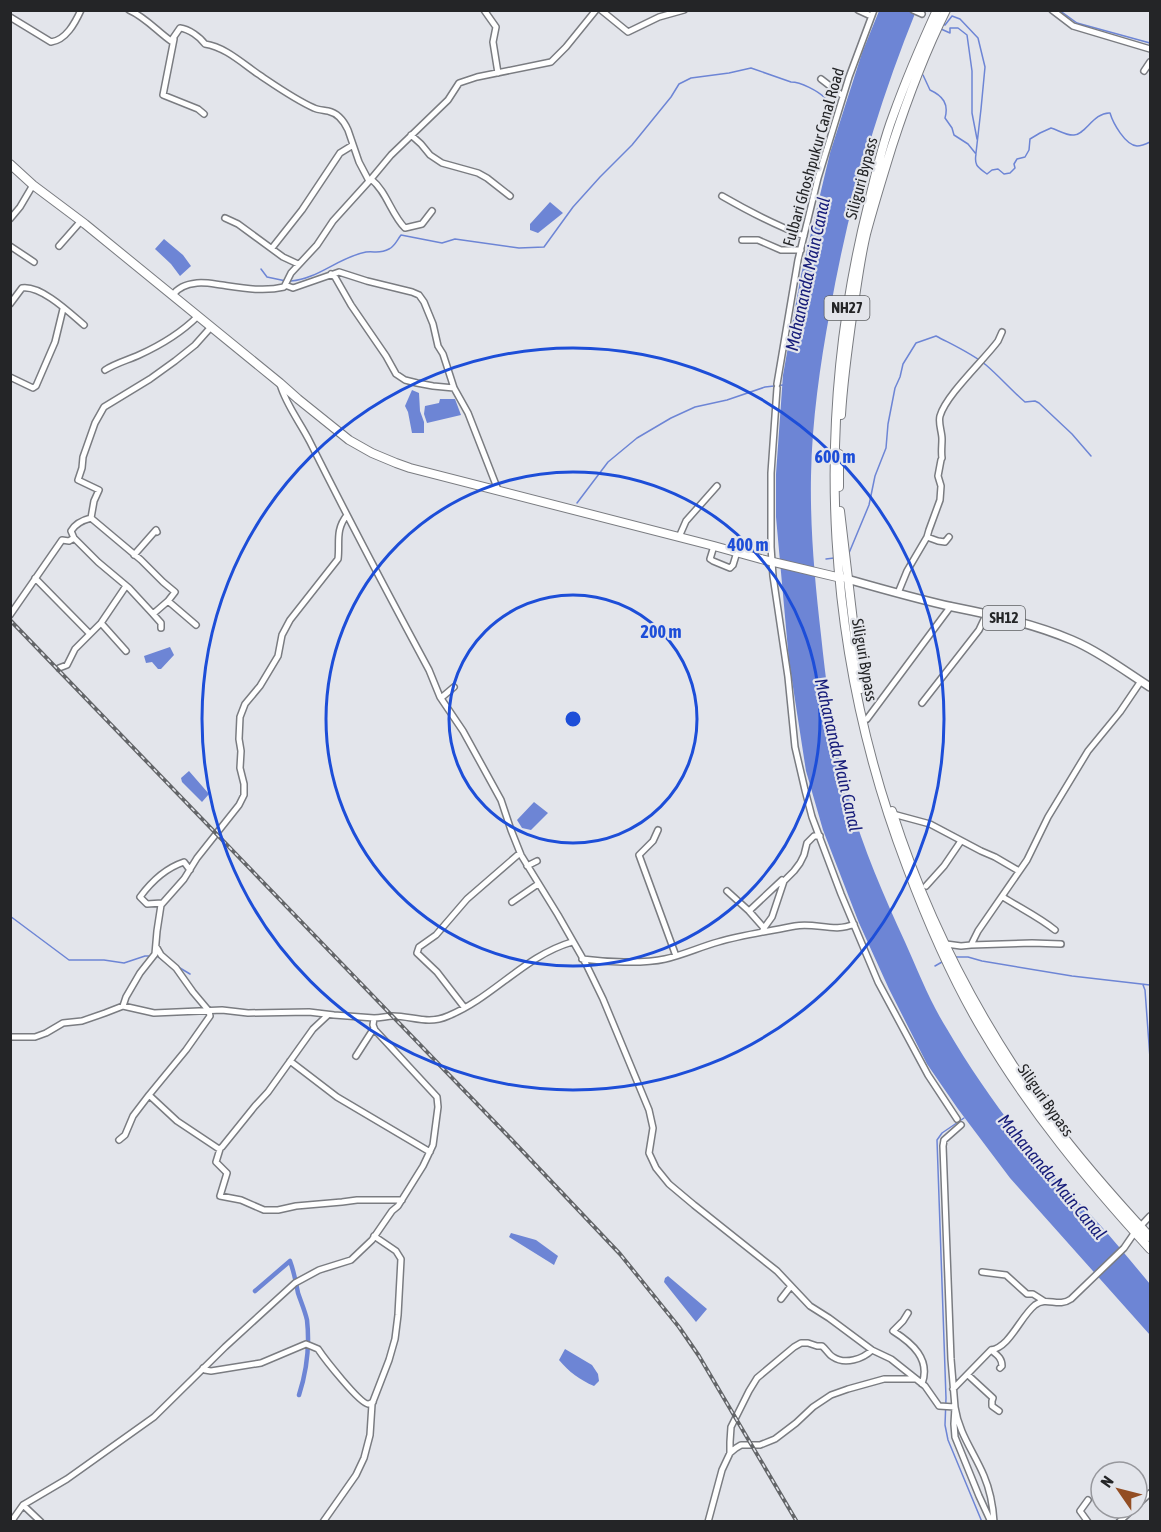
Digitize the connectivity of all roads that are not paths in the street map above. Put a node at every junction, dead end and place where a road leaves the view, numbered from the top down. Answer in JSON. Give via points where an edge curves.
{"nodes":[{"id":1,"x":81,"y":10,"type":"edge"},
{"id":2,"x":129,"y":10,"type":"edge"},
{"id":3,"x":484,"y":10,"type":"edge"},
{"id":4,"x":596,"y":10,"type":"edge"},
{"id":5,"x":600,"y":10,"type":"edge"},
{"id":6,"x":684,"y":10,"type":"edge"},
{"id":7,"x":858,"y":10,"type":"edge"},
{"id":8,"x":1052,"y":10,"type":"edge"},
{"id":9,"x":872,"y":13,"type":"edge"},
{"id":10,"x":941,"y":13,"type":"edge"},
{"id":11,"x":10,"y":17,"type":"edge"},
{"id":12,"x":174,"y":38,"type":"junction"},
{"id":13,"x":1150,"y":49,"type":"edge"},
{"id":14,"x":1150,"y":62,"type":"edge"},
{"id":15,"x":1144,"y":71,"type":"dead end"},
{"id":16,"x":498,"y":73,"type":"junction"},
{"id":17,"x":821,"y":79,"type":"dead end"},
{"id":18,"x":843,"y":96,"type":"junction"},
{"id":19,"x":204,"y":114,"type":"dead end"},
{"id":20,"x":411,"y":135,"type":"junction"},
{"id":21,"x":353,"y":145,"type":"junction"},
{"id":22,"x":10,"y":164,"type":"edge"},
{"id":23,"x":370,"y":180,"type":"junction"},
{"id":24,"x":33,"y":185,"type":"junction"},
{"id":25,"x":510,"y":196,"type":"dead end"},
{"id":26,"x":722,"y":196,"type":"dead end"},
{"id":27,"x":432,"y":211,"type":"dead end"},
{"id":28,"x":225,"y":218,"type":"dead end"},
{"id":29,"x":10,"y":219,"type":"edge"},
{"id":30,"x":81,"y":221,"type":"junction"},
{"id":31,"x":804,"y":236,"type":"junction"},
{"id":32,"x":742,"y":240,"type":"dead end"},
{"id":33,"x":10,"y":246,"type":"edge"},
{"id":34,"x":59,"y":246,"type":"dead end"},
{"id":35,"x":272,"y":248,"type":"junction"},
{"id":36,"x":801,"y":250,"type":"junction"},
{"id":37,"x":34,"y":262,"type":"dead end"},
{"id":38,"x":298,"y":264,"type":"junction"},
{"id":39,"x":331,"y":274,"type":"junction"},
{"id":40,"x":285,"y":285,"type":"junction"},
{"id":41,"x":173,"y":295,"type":"junction"},
{"id":42,"x":10,"y":304,"type":"edge"},
{"id":43,"x":63,"y":309,"type":"junction"},
{"id":44,"x":198,"y":316,"type":"junction"},
{"id":45,"x":84,"y":325,"type":"dead end"},
{"id":46,"x":211,"y":327,"type":"junction"},
{"id":47,"x":1002,"y":332,"type":"dead end"},
{"id":48,"x":105,"y":370,"type":"dead end"},
{"id":49,"x":10,"y":378,"type":"edge"},
{"id":50,"x":280,"y":383,"type":"junction"},
{"id":51,"x":454,"y":388,"type":"junction"},
{"id":52,"x":717,"y":486,"type":"dead end"},
{"id":53,"x":498,"y":490,"type":"junction"},
{"id":54,"x":347,"y":515,"type":"junction"},
{"id":55,"x":91,"y":518,"type":"junction"},
{"id":56,"x":157,"y":532,"type":"dead end"},
{"id":57,"x":679,"y":537,"type":"junction"},
{"id":58,"x":927,"y":537,"type":"junction"},
{"id":59,"x":949,"y":537,"type":"dead end"},
{"id":60,"x":74,"y":538,"type":"junction"},
{"id":61,"x":714,"y":546,"type":"junction"},
{"id":62,"x":737,"y":552,"type":"junction"},
{"id":63,"x":134,"y":555,"type":"junction"},
{"id":64,"x":774,"y":562,"type":"junction"},
{"id":65,"x":35,"y":578,"type":"junction"},
{"id":66,"x":843,"y":578,"type":"junction"},
{"id":67,"x":126,"y":586,"type":"junction"},
{"id":68,"x":898,"y":593,"type":"junction"},
{"id":69,"x":168,"y":601,"type":"junction"},
{"id":70,"x":951,"y":606,"type":"junction"},
{"id":71,"x":153,"y":614,"type":"junction"},
{"id":72,"x":987,"y":614,"type":"junction"},
{"id":73,"x":10,"y":615,"type":"edge"},
{"id":74,"x":101,"y":623,"type":"junction"},
{"id":75,"x":196,"y":625,"type":"dead end"},
{"id":76,"x":161,"y":628,"type":"dead end"},
{"id":77,"x":90,"y":634,"type":"junction"},
{"id":78,"x":126,"y":651,"type":"dead end"},
{"id":79,"x":59,"y":668,"type":"dead end"},
{"id":80,"x":1147,"y":684,"type":"edge"},
{"id":81,"x":454,"y":687,"type":"dead end"},
{"id":82,"x":441,"y":698,"type":"junction"},
{"id":83,"x":922,"y":703,"type":"dead end"},
{"id":84,"x":867,"y":719,"type":"junction"},
{"id":85,"x":893,"y":814,"type":"junction"},
{"id":86,"x":658,"y":830,"type":"dead end"},
{"id":87,"x":820,"y":836,"type":"junction"},
{"id":88,"x":961,"y":841,"type":"junction"},
{"id":89,"x":520,"y":853,"type":"junction"},
{"id":90,"x":537,"y":861,"type":"dead end"},
{"id":91,"x":527,"y":866,"type":"junction"},
{"id":92,"x":190,"y":870,"type":"junction"},
{"id":93,"x":794,"y":871,"type":"junction"},
{"id":94,"x":1019,"y":871,"type":"junction"},
{"id":95,"x":538,"y":884,"type":"junction"},
{"id":96,"x":927,"y":886,"type":"dead end"},
{"id":97,"x":727,"y":891,"type":"dead end"},
{"id":98,"x":1003,"y":897,"type":"junction"},
{"id":99,"x":512,"y":902,"type":"dead end"},
{"id":100,"x":162,"y":903,"type":"junction"},
{"id":101,"x":749,"y":911,"type":"junction"},
{"id":102,"x":854,"y":924,"type":"junction"},
{"id":103,"x":1055,"y":930,"type":"dead end"},
{"id":104,"x":763,"y":931,"type":"junction"},
{"id":105,"x":572,"y":942,"type":"junction"},
{"id":106,"x":1061,"y":944,"type":"dead end"},
{"id":107,"x":971,"y":945,"type":"junction"},
{"id":108,"x":156,"y":946,"type":"junction"},
{"id":109,"x":946,"y":949,"type":"junction"},
{"id":110,"x":676,"y":956,"type":"junction"},
{"id":111,"x":582,"y":959,"type":"junction"},
{"id":112,"x":123,"y":1006,"type":"junction"},
{"id":113,"x":464,"y":1007,"type":"junction"},
{"id":114,"x":209,"y":1011,"type":"junction"},
{"id":115,"x":328,"y":1015,"type":"junction"},
{"id":116,"x":374,"y":1018,"type":"junction"},
{"id":117,"x":374,"y":1028,"type":"junction"},
{"id":118,"x":10,"y":1037,"type":"edge"},
{"id":119,"x":356,"y":1056,"type":"dead end"},
{"id":120,"x":290,"y":1061,"type":"junction"},
{"id":121,"x":149,"y":1095,"type":"junction"},
{"id":122,"x":957,"y":1119,"type":"dead end"},
{"id":123,"x":962,"y":1125,"type":"dead end"},
{"id":124,"x":119,"y":1140,"type":"dead end"},
{"id":125,"x":220,"y":1149,"type":"junction"},
{"id":126,"x":430,"y":1152,"type":"junction"},
{"id":127,"x":402,"y":1200,"type":"junction"},
{"id":128,"x":1150,"y":1216,"type":"edge"},
{"id":129,"x":1137,"y":1229,"type":"junction"},
{"id":130,"x":374,"y":1236,"type":"junction"},
{"id":131,"x":1150,"y":1237,"type":"edge"},
{"id":132,"x":1150,"y":1249,"type":"edge"},
{"id":133,"x":982,"y":1272,"type":"dead end"},
{"id":134,"x":791,"y":1286,"type":"junction"},
{"id":135,"x":781,"y":1299,"type":"dead end"},
{"id":136,"x":1044,"y":1301,"type":"junction"},
{"id":137,"x":908,"y":1313,"type":"dead end"},
{"id":138,"x":872,"y":1350,"type":"junction"},
{"id":139,"x":991,"y":1350,"type":"junction"},
{"id":140,"x":203,"y":1368,"type":"junction"},
{"id":141,"x":1000,"y":1368,"type":"dead end"},
{"id":142,"x":968,"y":1375,"type":"junction"},
{"id":143,"x":915,"y":1379,"type":"junction"},
{"id":144,"x":922,"y":1384,"type":"junction"},
{"id":145,"x":953,"y":1389,"type":"junction"},
{"id":146,"x":373,"y":1402,"type":"junction"},
{"id":147,"x":954,"y":1407,"type":"junction"},
{"id":148,"x":999,"y":1411,"type":"dead end"},
{"id":149,"x":730,"y":1453,"type":"junction"},
{"id":150,"x":1088,"y":1500,"type":"dead end"},
{"id":151,"x":23,"y":1505,"type":"junction"},
{"id":152,"x":993,"y":1514,"type":"junction"},
{"id":153,"x":11,"y":1521,"type":"edge"},
{"id":154,"x":41,"y":1521,"type":"edge"},
{"id":155,"x":322,"y":1521,"type":"edge"},
{"id":156,"x":708,"y":1521,"type":"edge"},
{"id":157,"x":992,"y":1521,"type":"edge"},
{"id":158,"x":999,"y":1521,"type":"edge"},
{"id":159,"x":1088,"y":1521,"type":"edge"}],
"edges":[{"from":1,"to":11,"type":"street","via":[[64,36],[51,42]]},
{"from":2,"to":12,"type":"street","via":[[171,41]]},
{"from":3,"to":16,"type":"street","via":[[496,27],[493,42]]},
{"from":4,"to":16,"type":"street","via":[[554,61]]},
{"from":5,"to":6,"type":"street","via":[[628,32]]},
{"from":7,"to":9,"type":"street"},
{"from":8,"to":13,"type":"street","via":[[1073,27]]},
{"from":9,"to":18,"type":"street","name":"Fulbari Ghoshpukur Canal Road"},
{"from":10,"to":66,"type":"highway","name":"Siliguri Bypass","number":"NH27","via":[[893,116],[854,264],[839,368],[834,472]]},
{"from":12,"to":19,"type":"street","via":[[163,95]]},
{"from":12,"to":21,"type":"street","via":[[183,28],[316,110],[332,112],[345,125]]},
{"from":14,"to":15,"type":"street"},
{"from":16,"to":20,"type":"street","via":[[459,83],[448,100]]},
{"from":17,"to":18,"type":"street"},
{"from":18,"to":31,"type":"street","name":"Fulbari Ghoshpukur Canal Road"},
{"from":20,"to":23,"type":"street"},
{"from":20,"to":25,"type":"street","via":[[436,160],[478,173]]},
{"from":21,"to":23,"type":"street"},
{"from":21,"to":35,"type":"street","via":[[340,153]]},
{"from":22,"to":24,"type":"highway"},
{"from":23,"to":27,"type":"street","via":[[380,187],[405,228],[422,224]]},
{"from":23,"to":38,"type":"street"},
{"from":24,"to":29,"type":"street"},
{"from":24,"to":30,"type":"highway"},
{"from":26,"to":31,"type":"street"},
{"from":28,"to":35,"type":"street"},
{"from":30,"to":34,"type":"street"},
{"from":30,"to":41,"type":"highway"},
{"from":31,"to":36,"type":"street","name":"Fulbari Ghoshpukur Canal Road"},
{"from":32,"to":36,"type":"street","via":[[758,240],[781,250]]},
{"from":33,"to":37,"type":"street"},
{"from":35,"to":38,"type":"street"},
{"from":36,"to":64,"type":"street","name":"Fulbari Ghoshpukur Canal Road","via":[[777,386],[771,473]]},
{"from":38,"to":40,"type":"street"},
{"from":39,"to":40,"type":"street","via":[[293,288]]},
{"from":39,"to":51,"type":"street","via":[[396,374],[417,383]]},
{"from":39,"to":51,"type":"street","via":[[339,272],[419,296]]},
{"from":40,"to":41,"type":"street","via":[[277,289],[248,289],[198,283],[180,287]]},
{"from":41,"to":44,"type":"highway"},
{"from":42,"to":43,"type":"street","via":[[27,287]]},
{"from":43,"to":45,"type":"street"},
{"from":43,"to":49,"type":"street","via":[[36,386],[25,386]]},
{"from":44,"to":46,"type":"highway"},
{"from":44,"to":48,"type":"street","via":[[169,339]]},
{"from":46,"to":50,"type":"highway"},
{"from":46,"to":55,"type":"street","via":[[175,361],[101,412],[78,476],[78,480],[99,490]]},
{"from":47,"to":58,"type":"street","via":[[940,415],[940,500]]},
{"from":50,"to":53,"type":"highway","via":[[349,440],[372,453],[410,468]]},
{"from":50,"to":54,"type":"street"},
{"from":51,"to":53,"type":"street"},
{"from":52,"to":57,"type":"street","via":[[686,521]]},
{"from":53,"to":57,"type":"highway"},
{"from":54,"to":82,"type":"street"},
{"from":54,"to":92,"type":"street","via":[[338,537],[338,560],[290,620],[278,656],[240,717],[244,795]]},
{"from":55,"to":60,"type":"street","via":[[73,528]]},
{"from":55,"to":63,"type":"street"},
{"from":56,"to":63,"type":"street"},
{"from":57,"to":61,"type":"highway"},
{"from":58,"to":59,"type":"street","via":[[938,542]]},
{"from":58,"to":68,"type":"street"},
{"from":60,"to":65,"type":"street","via":[[62,540]]},
{"from":60,"to":67,"type":"street"},
{"from":61,"to":62,"type":"highway"},
{"from":61,"to":62,"type":"street","via":[[710,559],[730,568]]},
{"from":62,"to":64,"type":"highway"},
{"from":63,"to":69,"type":"street","via":[[176,592]]},
{"from":64,"to":66,"type":"highway"},
{"from":64,"to":87,"type":"street","name":"Fulbari Ghoshpukur Canal Road","via":[[795,747]]},
{"from":65,"to":73,"type":"street"},
{"from":65,"to":77,"type":"street"},
{"from":66,"to":68,"type":"main road","number":"SH12"},
{"from":66,"to":84,"type":"highway","number":"NH27"},
{"from":66,"to":109,"type":"highway","name":"Siliguri Bypass","number":"NH27","via":[[850,663],[877,780],[903,858]]},
{"from":67,"to":71,"type":"street"},
{"from":67,"to":74,"type":"street"},
{"from":68,"to":70,"type":"main road","number":"SH12"},
{"from":69,"to":71,"type":"street"},
{"from":69,"to":75,"type":"street"},
{"from":70,"to":72,"type":"main road","number":"SH12"},
{"from":70,"to":84,"type":"street"},
{"from":71,"to":76,"type":"street"},
{"from":72,"to":80,"type":"main road","number":"SH12","via":[[1073,641]]},
{"from":72,"to":83,"type":"street"},
{"from":74,"to":77,"type":"street"},
{"from":74,"to":78,"type":"street"},
{"from":77,"to":79,"type":"street","via":[[67,664]]},
{"from":80,"to":94,"type":"street","via":[[1088,751]]},
{"from":81,"to":82,"type":"street"},
{"from":82,"to":89,"type":"street","via":[[501,800]]},
{"from":84,"to":85,"type":"highway","number":"NH27"},
{"from":85,"to":88,"type":"street","via":[[930,824]]},
{"from":85,"to":109,"type":"highway","number":"NH27"},
{"from":86,"to":110,"type":"street","via":[[654,841],[639,855]]},
{"from":87,"to":93,"type":"street","via":[[807,843]]},
{"from":87,"to":102,"type":"street","name":"Fulbari Ghoshpukur Canal Road"},
{"from":88,"to":94,"type":"street"},
{"from":88,"to":96,"type":"street"},
{"from":89,"to":91,"type":"street"},
{"from":89,"to":113,"type":"street","via":[[417,949]]},
{"from":90,"to":91,"type":"street"},
{"from":91,"to":95,"type":"street"},
{"from":92,"to":100,"type":"street"},
{"from":92,"to":100,"type":"street","via":[[184,862],[173,866],[140,897],[147,904]]},
{"from":93,"to":101,"type":"street"},
{"from":93,"to":104,"type":"street","via":[[784,881]]},
{"from":94,"to":98,"type":"street"},
{"from":95,"to":99,"type":"street"},
{"from":95,"to":105,"type":"street"},
{"from":97,"to":101,"type":"street"},
{"from":98,"to":103,"type":"street"},
{"from":98,"to":107,"type":"street"},
{"from":100,"to":108,"type":"street"},
{"from":101,"to":104,"type":"street"},
{"from":102,"to":104,"type":"street","via":[[843,928],[815,925]]},
{"from":102,"to":122,"type":"street","name":"Fulbari Ghoshpukur Canal Road","via":[[899,1023]]},
{"from":104,"to":110,"type":"street"},
{"from":105,"to":111,"type":"street"},
{"from":105,"to":113,"type":"street","via":[[526,963]]},
{"from":106,"to":107,"type":"street"},
{"from":107,"to":109,"type":"street"},
{"from":108,"to":112,"type":"street","via":[[154,956]]},
{"from":108,"to":114,"type":"street"},
{"from":109,"to":129,"type":"highway","name":"Siliguri Bypass","number":"NH27","via":[[979,1023],[1018,1087],[1077,1166]]},
{"from":110,"to":111,"type":"street","via":[[653,961]]},
{"from":111,"to":134,"type":"street","via":[[649,1110],[653,1128],[649,1153],[656,1168],[675,1190]]},
{"from":112,"to":114,"type":"street","via":[[154,1013]]},
{"from":112,"to":118,"type":"street","via":[[82,1021],[63,1023],[46,1033]]},
{"from":113,"to":116,"type":"street","via":[[447,1017],[422,1021],[393,1016]]},
{"from":114,"to":115,"type":"street"},
{"from":114,"to":121,"type":"street","via":[[203,1028]]},
{"from":115,"to":116,"type":"street"},
{"from":115,"to":120,"type":"street"},
{"from":116,"to":117,"type":"street"},
{"from":117,"to":119,"type":"street"},
{"from":117,"to":126,"type":"street","via":[[437,1097]]},
{"from":120,"to":125,"type":"street"},
{"from":120,"to":126,"type":"street","via":[[337,1097]]},
{"from":121,"to":124,"type":"street"},
{"from":121,"to":125,"type":"street","via":[[189,1130]]},
{"from":123,"to":145,"type":"street","via":[[944,1140],[943,1146]]},
{"from":125,"to":127,"type":"street","via":[[216,1162],[227,1173],[220,1196],[264,1210],[357,1200]]},
{"from":126,"to":127,"type":"street"},
{"from":127,"to":130,"type":"street"},
{"from":128,"to":129,"type":"street"},
{"from":129,"to":131,"type":"highway","number":"NH27"},
{"from":129,"to":132,"type":"highway","name":"Siliguri Bypass","number":"NH27"},
{"from":129,"to":136,"type":"street","via":[[1124,1248],[1066,1302]]},
{"from":130,"to":140,"type":"street","via":[[351,1260],[297,1282]]},
{"from":130,"to":146,"type":"street","via":[[401,1259],[395,1339]]},
{"from":133,"to":136,"type":"street","via":[[1005,1275],[1026,1294],[1033,1293]]},
{"from":134,"to":135,"type":"street"},
{"from":134,"to":138,"type":"street","via":[[810,1306]]},
{"from":136,"to":139,"type":"street","via":[[1030,1309],[1005,1342]]},
{"from":137,"to":144,"type":"street","via":[[893,1331],[921,1356],[925,1375]]},
{"from":138,"to":143,"type":"street","via":[[891,1359]]},
{"from":138,"to":149,"type":"street","via":[[848,1360],[834,1357],[822,1346],[801,1343],[794,1347],[757,1378],[749,1391],[731,1427]]},
{"from":139,"to":141,"type":"street","via":[[1000,1357]]},
{"from":139,"to":142,"type":"street"},
{"from":140,"to":146,"type":"street","via":[[212,1371],[261,1363],[308,1344],[318,1349],[357,1396],[366,1403]]},
{"from":140,"to":151,"type":"street","via":[[154,1417]]},
{"from":142,"to":145,"type":"street"},
{"from":142,"to":148,"type":"street","via":[[993,1398],[992,1406]]},
{"from":143,"to":144,"type":"street"},
{"from":143,"to":149,"type":"street","via":[[884,1379],[831,1395],[775,1439],[760,1445],[741,1445]]},
{"from":144,"to":147,"type":"street","via":[[941,1407]]},
{"from":145,"to":147,"type":"street"},
{"from":146,"to":155,"type":"street","via":[[364,1458]]},
{"from":147,"to":152,"type":"street","via":[[962,1434],[985,1477]]},
{"from":147,"to":157,"type":"street","via":[[956,1437]]},
{"from":149,"to":156,"type":"street","via":[[719,1477]]},
{"from":150,"to":159,"type":"street","via":[[1080,1511]]},
{"from":151,"to":153,"type":"street"},
{"from":151,"to":154,"type":"street"},
{"from":152,"to":157,"type":"street"},
{"from":152,"to":158,"type":"street"}]}
